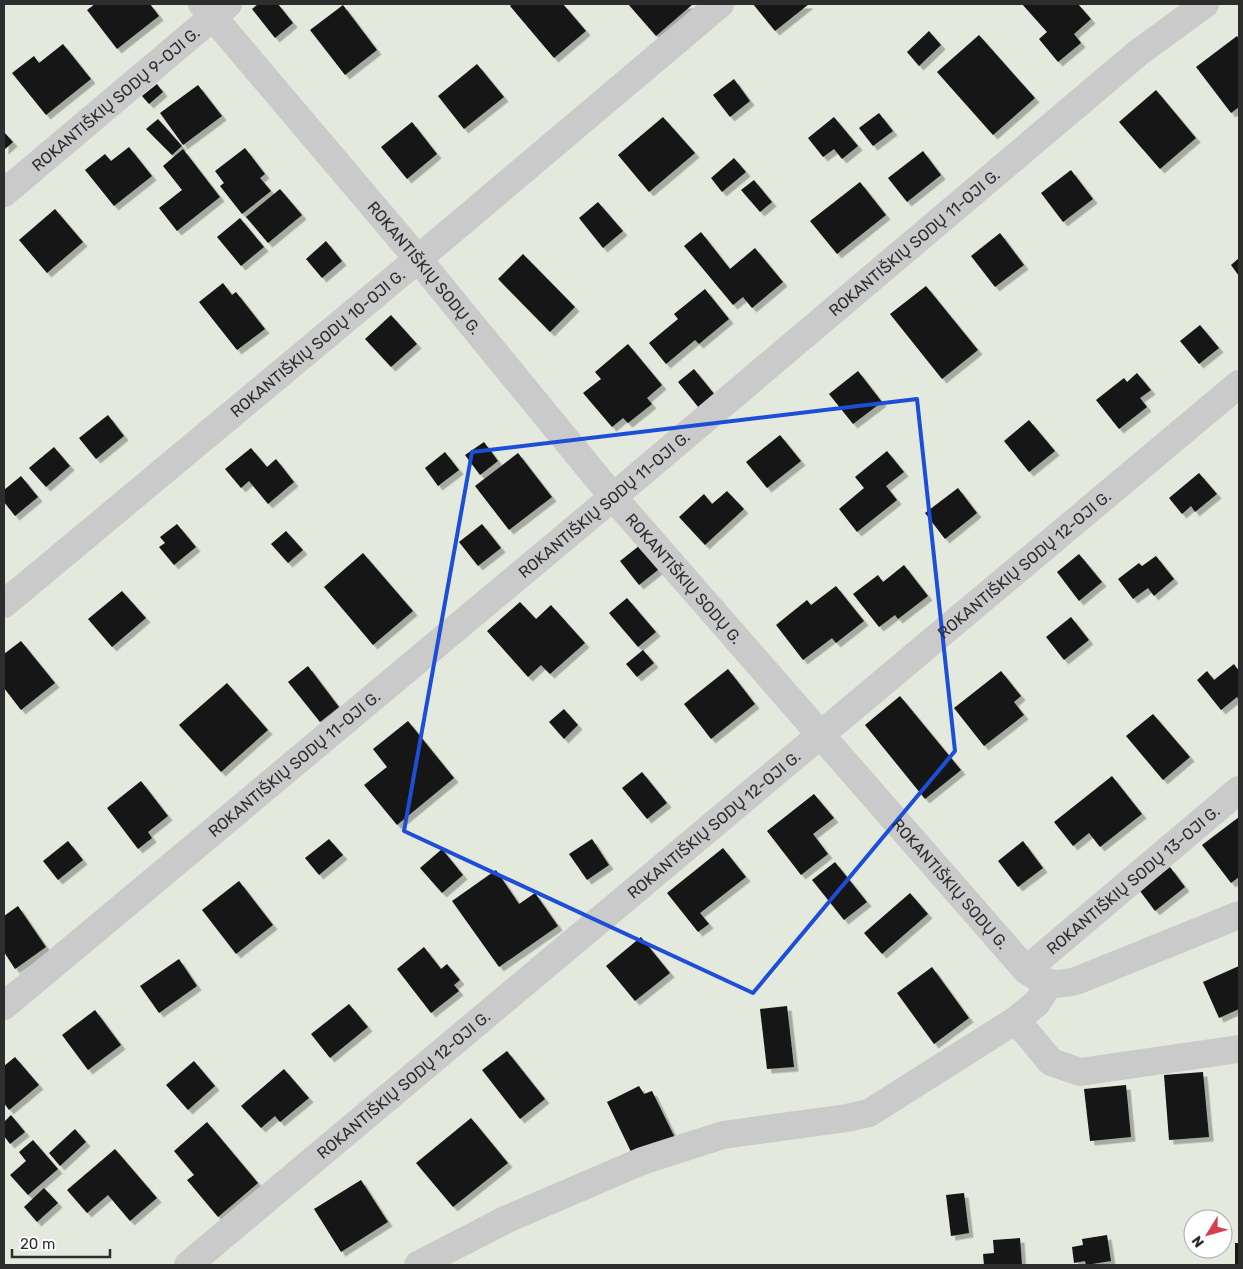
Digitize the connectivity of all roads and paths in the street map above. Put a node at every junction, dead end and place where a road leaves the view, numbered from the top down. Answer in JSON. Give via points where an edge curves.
{"nodes":[{"id":1,"x":720,"y":4,"type":"edge"},
{"id":2,"x":1205,"y":4,"type":"edge"},
{"id":3,"x":214,"y":8,"type":"edge"},
{"id":4,"x":4,"y":193,"type":"edge"},
{"id":5,"x":418,"y":259,"type":"junction"},
{"id":6,"x":1239,"y":384,"type":"edge"},
{"id":7,"x":613,"y":496,"type":"junction"},
{"id":8,"x":4,"y":604,"type":"edge"},
{"id":9,"x":822,"y":734,"type":"junction"},
{"id":10,"x":1239,"y":790,"type":"edge"},
{"id":11,"x":1239,"y":915,"type":"edge"},
{"id":12,"x":1037,"y":977,"type":"junction"},
{"id":13,"x":4,"y":1006,"type":"edge"},
{"id":14,"x":1016,"y":1020,"type":"junction"},
{"id":15,"x":1239,"y":1049,"type":"edge"},
{"id":16,"x":188,"y":1265,"type":"edge"},
{"id":17,"x":418,"y":1265,"type":"edge"}],
"edges":[{"from":1,"to":5,"type":"street","name":"ROKANTIŠKIŲ SODŲ 10-OJI G."},
{"from":2,"to":7,"type":"street","name":"ROKANTIŠKIŲ SODŲ 11-OJI G.","via":[[1138,53]]},
{"from":3,"to":4,"type":"street","name":"ROKANTIŠKIŲ SODŲ 9-OJI G."},
{"from":3,"to":5,"type":"street","name":"ROKANTIŠKIŲ SODŲ G."},
{"from":5,"to":7,"type":"street","name":"ROKANTIŠKIŲ SODŲ G."},
{"from":5,"to":8,"type":"street","name":"ROKANTIŠKIŲ SODŲ 10-OJI G."},
{"from":6,"to":9,"type":"street","name":"ROKANTIŠKIŲ SODŲ 12-OJI G."},
{"from":7,"to":9,"type":"street","name":"ROKANTIŠKIŲ SODŲ G."},
{"from":7,"to":13,"type":"street","name":"ROKANTIŠKIŲ SODŲ 11-OJI G."},
{"from":9,"to":12,"type":"street","name":"ROKANTIŠKIŲ SODŲ G."},
{"from":9,"to":16,"type":"street","name":"ROKANTIŠKIŲ SODŲ 12-OJI G."},
{"from":10,"to":12,"type":"street","name":"ROKANTIŠKIŲ SODŲ 13-OJI G."},
{"from":11,"to":12,"type":"street","via":[[1076,981],[1059,986]]},
{"from":12,"to":14,"type":"street","name":"ROKANTIŠKIŲ SODŲ 13-OJI G.","via":[[1037,1003]]},
{"from":14,"to":15,"type":"street","via":[[1051,1062],[1080,1072]]},
{"from":14,"to":17,"type":"street","name":"ROKANTIŠKIŲ SODŲ 13-OJI G.","via":[[869,1113],[723,1135],[642,1161],[505,1220]]}]}
